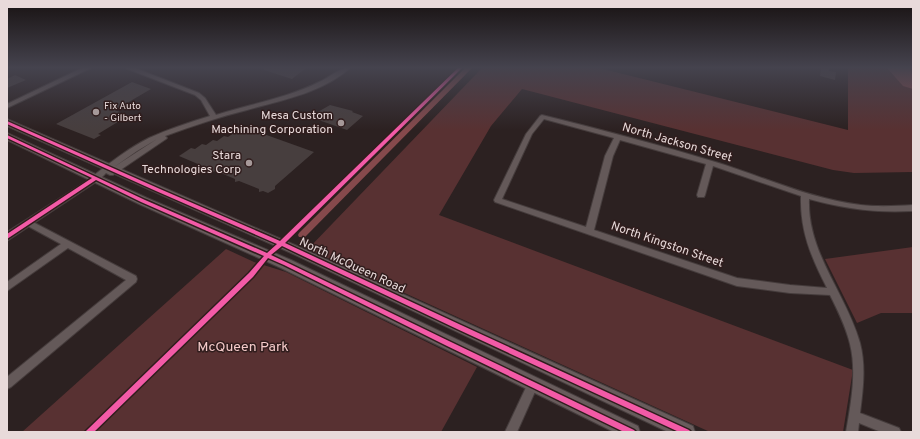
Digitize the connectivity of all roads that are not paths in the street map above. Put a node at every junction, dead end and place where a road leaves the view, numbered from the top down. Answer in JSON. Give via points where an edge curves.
{"nodes":[{"id":1,"x":45,"y":88,"type":"edge"},
{"id":2,"x":49,"y":88,"type":"edge"},
{"id":3,"x":182,"y":88,"type":"edge"},
{"id":4,"x":309,"y":88,"type":"edge"},
{"id":5,"x":7,"y":106,"type":"edge"},
{"id":6,"x":7,"y":111,"type":"edge"},
{"id":7,"x":214,"y":117,"type":"junction"},
{"id":8,"x":7,"y":122,"type":"edge"},
{"id":9,"x":7,"y":136,"type":"edge"},
{"id":10,"x":618,"y":138,"type":"junction"},
{"id":11,"x":710,"y":163,"type":"junction"},
{"id":12,"x":111,"y":169,"type":"junction"},
{"id":13,"x":96,"y":178,"type":"junction"},
{"id":14,"x":701,"y":195,"type":"dead end"},
{"id":15,"x":805,"y":195,"type":"junction"},
{"id":16,"x":498,"y":200,"type":"joint"},
{"id":17,"x":913,"y":208,"type":"edge"},
{"id":18,"x":29,"y":222,"type":"junction"},
{"id":19,"x":589,"y":232,"type":"junction"},
{"id":20,"x":7,"y":237,"type":"edge"},
{"id":21,"x":68,"y":244,"type":"junction"},
{"id":22,"x":293,"y":249,"type":"junction"},
{"id":23,"x":280,"y":261,"type":"junction"},
{"id":24,"x":7,"y":287,"type":"edge"},
{"id":25,"x":834,"y":292,"type":"junction"},
{"id":26,"x":459,"y":327,"type":"junction"},
{"id":27,"x":448,"y":344,"type":"junction"},
{"id":28,"x":7,"y":384,"type":"edge"},
{"id":29,"x":533,"y":385,"type":"junction"},
{"id":30,"x":855,"y":416,"type":"junction"},
{"id":31,"x":511,"y":432,"type":"edge"},
{"id":32,"x":632,"y":432,"type":"edge"},
{"id":33,"x":687,"y":432,"type":"edge"},
{"id":34,"x":852,"y":432,"type":"edge"},
{"id":35,"x":895,"y":432,"type":"edge"}],
"edges":[{"from":1,"to":5,"type":"street"},
{"from":2,"to":6,"type":"street"},
{"from":3,"to":7,"type":"street","via":[[203,99]]},
{"from":4,"to":7,"type":"street"},
{"from":7,"to":12,"type":"street","via":[[169,133],[162,140]]},
{"from":8,"to":12,"type":"main road","name":"North McQueen Road"},
{"from":9,"to":13,"type":"main road"},
{"from":10,"to":11,"type":"street","name":"North Jackson Street"},
{"from":10,"to":16,"type":"street","name":"North Jackson Street","via":[[542,117],[529,134]]},
{"from":10,"to":19,"type":"street","via":[[609,156]]},
{"from":11,"to":14,"type":"street"},
{"from":11,"to":15,"type":"street","name":"North Jackson Street"},
{"from":12,"to":13,"type":"street"},
{"from":12,"to":22,"type":"main road","name":"North McQueen Road"},
{"from":13,"to":18,"type":"street"},
{"from":13,"to":23,"type":"main road"},
{"from":15,"to":17,"type":"street","name":"North Jackson Street","via":[[875,209]]},
{"from":15,"to":25,"type":"street","via":[[804,216],[813,248]]},
{"from":16,"to":19,"type":"street","name":"North Kingston Street"},
{"from":18,"to":20,"type":"street"},
{"from":18,"to":21,"type":"street"},
{"from":19,"to":25,"type":"street","name":"North Kingston Street","via":[[737,282],[790,290]]},
{"from":21,"to":24,"type":"street"},
{"from":21,"to":28,"type":"street","via":[[133,279]]},
{"from":22,"to":23,"type":"main road"},
{"from":22,"to":26,"type":"main road","name":"North McQueen Road"},
{"from":23,"to":27,"type":"main road"},
{"from":25,"to":30,"type":"street","via":[[855,345],[858,384]]},
{"from":26,"to":27,"type":"main road"},
{"from":26,"to":33,"type":"main road","name":"North McQueen Road"},
{"from":27,"to":29,"type":"main road"},
{"from":29,"to":31,"type":"street"},
{"from":29,"to":32,"type":"main road"},
{"from":30,"to":34,"type":"street"},
{"from":30,"to":35,"type":"street"}]}
